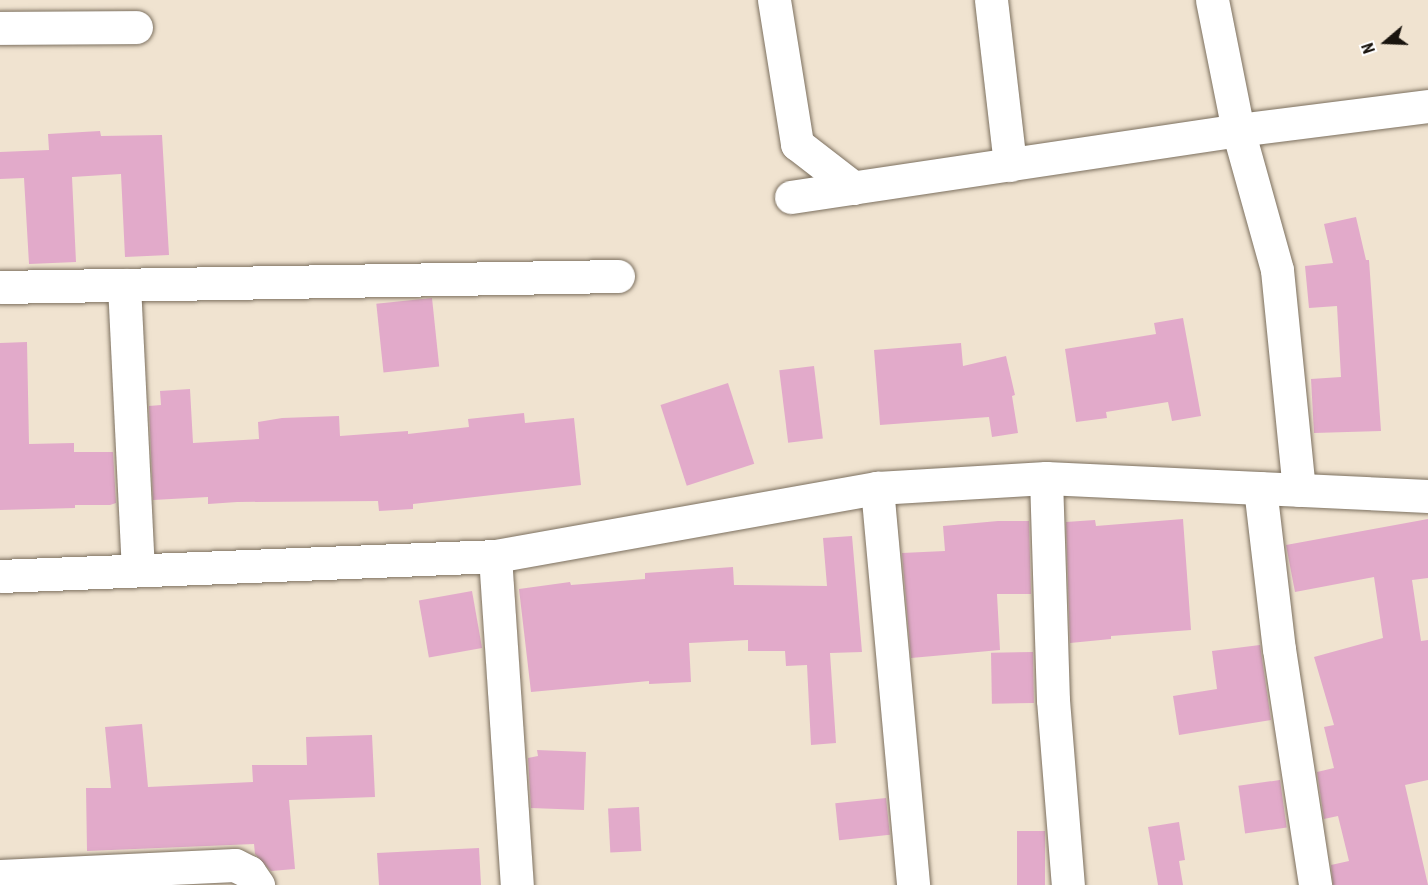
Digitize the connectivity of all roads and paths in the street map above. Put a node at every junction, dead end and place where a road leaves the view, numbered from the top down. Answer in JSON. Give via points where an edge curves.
{"nodes":[{"id":1,"x":774,"y":0,"type":"edge"},
{"id":2,"x":991,"y":0,"type":"edge"},
{"id":3,"x":1212,"y":0,"type":"edge"},
{"id":4,"x":136,"y":27,"type":"dead end"},
{"id":5,"x":0,"y":28,"type":"edge"},
{"id":6,"x":1428,"y":106,"type":"edge"},
{"id":7,"x":1238,"y":130,"type":"junction"},
{"id":8,"x":1010,"y":165,"type":"junction"},
{"id":9,"x":854,"y":188,"type":"junction"},
{"id":10,"x":791,"y":197,"type":"dead end"},
{"id":11,"x":618,"y":276,"type":"dead end"},
{"id":12,"x":124,"y":285,"type":"junction"},
{"id":13,"x":0,"y":287,"type":"edge"},
{"id":14,"x":1046,"y":478,"type":"junction"},
{"id":15,"x":877,"y":488,"type":"junction"},
{"id":16,"x":1260,"y":488,"type":"junction"},
{"id":17,"x":1299,"y":490,"type":"junction"},
{"id":18,"x":1428,"y":496,"type":"edge"},
{"id":19,"x":495,"y":556,"type":"junction"},
{"id":20,"x":138,"y":570,"type":"junction"},
{"id":21,"x":0,"y":576,"type":"edge"},
{"id":22,"x":0,"y":876,"type":"edge"},
{"id":23,"x":258,"y":885,"type":"edge"},
{"id":24,"x":517,"y":885,"type":"edge"},
{"id":25,"x":913,"y":885,"type":"edge"},
{"id":26,"x":1068,"y":885,"type":"edge"},
{"id":27,"x":1315,"y":885,"type":"edge"}],
"edges":[{"from":1,"to":9,"type":"street","via":[[797,144]]},
{"from":2,"to":8,"type":"street"},
{"from":3,"to":7,"type":"street"},
{"from":4,"to":5,"type":"street"},
{"from":6,"to":7,"type":"street"},
{"from":7,"to":8,"type":"street"},
{"from":7,"to":17,"type":"street","via":[[1277,270]]},
{"from":8,"to":9,"type":"street"},
{"from":9,"to":10,"type":"street"},
{"from":11,"to":12,"type":"street"},
{"from":12,"to":13,"type":"street"},
{"from":12,"to":20,"type":"street"},
{"from":14,"to":15,"type":"street"},
{"from":14,"to":16,"type":"street"},
{"from":14,"to":26,"type":"street","via":[[1053,700]]},
{"from":15,"to":19,"type":"street"},
{"from":15,"to":25,"type":"street"},
{"from":16,"to":17,"type":"street"},
{"from":16,"to":27,"type":"street","via":[[1279,649]]},
{"from":17,"to":18,"type":"street"},
{"from":19,"to":20,"type":"street"},
{"from":19,"to":24,"type":"street"},
{"from":20,"to":21,"type":"street"},
{"from":22,"to":23,"type":"street","via":[[235,865],[249,872]]}]}
